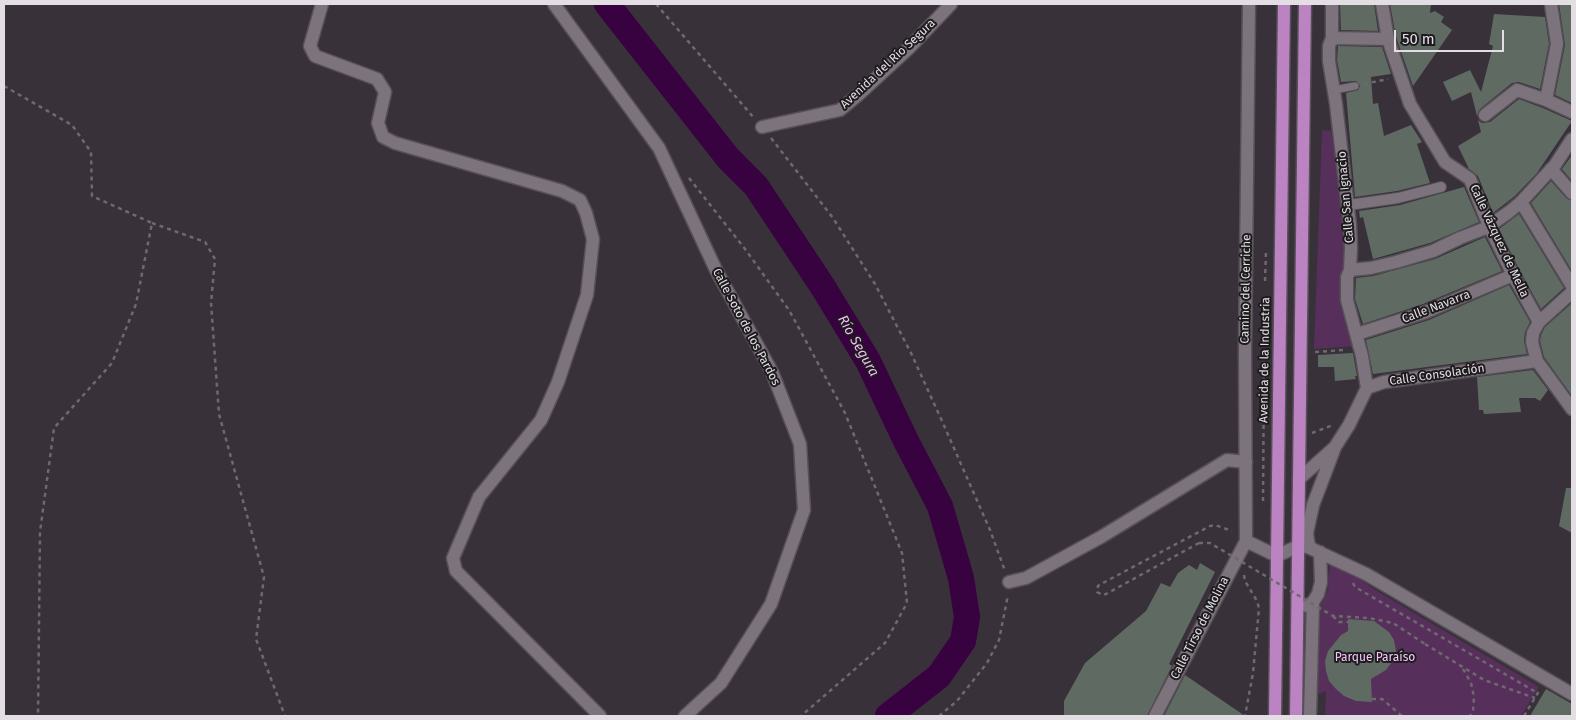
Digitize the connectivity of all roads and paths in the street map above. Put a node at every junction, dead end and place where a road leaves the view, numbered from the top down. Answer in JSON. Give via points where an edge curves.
{"nodes":[{"id":1,"x":322,"y":4,"type":"edge"},
{"id":2,"x":554,"y":4,"type":"edge"},
{"id":3,"x":656,"y":4,"type":"edge"},
{"id":4,"x":951,"y":4,"type":"edge"},
{"id":5,"x":1249,"y":4,"type":"edge"},
{"id":6,"x":1284,"y":4,"type":"edge"},
{"id":7,"x":1305,"y":4,"type":"edge"},
{"id":8,"x":1332,"y":4,"type":"edge"},
{"id":9,"x":1382,"y":4,"type":"edge"},
{"id":10,"x":1550,"y":4,"type":"edge"},
{"id":11,"x":1332,"y":38,"type":"junction"},
{"id":12,"x":1388,"y":39,"type":"junction"},
{"id":13,"x":1400,"y":77,"type":"junction"},
{"id":14,"x":4,"y":86,"type":"edge"},
{"id":15,"x":1355,"y":86,"type":"joint"},
{"id":16,"x":1334,"y":90,"type":"junction"},
{"id":17,"x":1546,"y":100,"type":"junction"},
{"id":18,"x":1572,"y":112,"type":"edge"},
{"id":19,"x":1485,"y":114,"type":"dead end"},
{"id":20,"x":762,"y":127,"type":"junction"},
{"id":21,"x":1572,"y":139,"type":"edge"},
{"id":22,"x":1551,"y":169,"type":"junction"},
{"id":23,"x":684,"y":172,"type":"dead end"},
{"id":24,"x":1441,"y":187,"type":"dead end"},
{"id":25,"x":1572,"y":193,"type":"edge"},
{"id":26,"x":1522,"y":202,"type":"junction"},
{"id":27,"x":1349,"y":205,"type":"junction"},
{"id":28,"x":152,"y":223,"type":"junction"},
{"id":29,"x":1489,"y":226,"type":"junction"},
{"id":30,"x":1350,"y":270,"type":"junction"},
{"id":31,"x":1513,"y":275,"type":"junction"},
{"id":32,"x":1572,"y":286,"type":"edge"},
{"id":33,"x":1572,"y":292,"type":"edge"},
{"id":34,"x":1539,"y":322,"type":"junction"},
{"id":35,"x":1357,"y":334,"type":"junction"},
{"id":36,"x":1347,"y":346,"type":"dead end"},
{"id":37,"x":1310,"y":354,"type":"dead end"},
{"id":38,"x":1537,"y":361,"type":"junction"},
{"id":39,"x":1367,"y":388,"type":"junction"},
{"id":40,"x":1572,"y":409,"type":"edge"},
{"id":41,"x":1349,"y":425,"type":"junction"},
{"id":42,"x":1308,"y":432,"type":"dead end"},
{"id":43,"x":1335,"y":447,"type":"junction"},
{"id":44,"x":1246,"y":462,"type":"junction"},
{"id":45,"x":1299,"y":478,"type":"junction"},
{"id":46,"x":1249,"y":540,"type":"junction"},
{"id":47,"x":1309,"y":549,"type":"junction"},
{"id":48,"x":1277,"y":556,"type":"junction"},
{"id":49,"x":1009,"y":582,"type":"junction"},
{"id":50,"x":1313,"y":602,"type":"junction"},
{"id":51,"x":1297,"y":613,"type":"junction"},
{"id":52,"x":1333,"y":616,"type":"junction"},
{"id":53,"x":1348,"y":622,"type":"dead end"},
{"id":54,"x":1462,"y":668,"type":"junction"},
{"id":55,"x":1546,"y":679,"type":"junction"},
{"id":56,"x":1572,"y":694,"type":"edge"},
{"id":57,"x":1535,"y":698,"type":"junction"},
{"id":58,"x":1372,"y":699,"type":"dead end"},
{"id":59,"x":38,"y":716,"type":"edge"},
{"id":60,"x":285,"y":716,"type":"edge"},
{"id":61,"x":600,"y":716,"type":"edge"},
{"id":62,"x":685,"y":716,"type":"edge"},
{"id":63,"x":801,"y":716,"type":"edge"},
{"id":64,"x":940,"y":716,"type":"edge"},
{"id":65,"x":1155,"y":716,"type":"edge"},
{"id":66,"x":1245,"y":716,"type":"edge"},
{"id":67,"x":1274,"y":716,"type":"edge"},
{"id":68,"x":1296,"y":716,"type":"edge"},
{"id":69,"x":1310,"y":716,"type":"edge"},
{"id":70,"x":1402,"y":716,"type":"edge"},
{"id":71,"x":1470,"y":716,"type":"edge"},
{"id":72,"x":1524,"y":716,"type":"edge"}],
"edges":[{"from":1,"to":61,"type":"street","via":[[310,46],[315,56],[377,79],[385,92],[378,123],[383,137],[403,146],[562,192],[580,200],[586,213],[593,240],[587,296],[558,382],[541,420],[479,496],[453,558],[456,571]]},
{"from":2,"to":62,"type":"street","name":"Calle Soto de los Pardos","via":[[659,148],[716,270],[772,372],[800,444],[804,510],[771,604],[721,682]]},
{"from":3,"to":20,"type":"path"},
{"from":4,"to":20,"type":"street","name":"Avenida del Río Segura","via":[[909,48],[840,110]]},
{"from":5,"to":44,"type":"street","name":"Camino del Cerriche"},
{"from":6,"to":48,"type":"main road","name":"Avenida de la Industria"},
{"from":7,"to":45,"type":"main road"},
{"from":8,"to":11,"type":"street","name":"Calle San Ignacio"},
{"from":9,"to":12,"type":"street","name":"Calle Vázquez de Mella"},
{"from":10,"to":17,"type":"street","via":[[1557,44]]},
{"from":11,"to":12,"type":"street"},
{"from":11,"to":16,"type":"street","name":"Calle San Ignacio","via":[[1329,61]]},
{"from":12,"to":13,"type":"street","name":"Calle Vázquez de Mella"},
{"from":13,"to":15,"type":"path"},
{"from":13,"to":29,"type":"street","name":"Calle Vázquez de Mella","via":[[1410,104],[1445,162],[1470,179]]},
{"from":14,"to":28,"type":"path","via":[[72,126],[91,152],[92,196]]},
{"from":15,"to":16,"type":"lane"},
{"from":16,"to":27,"type":"street","name":"Calle San Ignacio"},
{"from":17,"to":18,"type":"street"},
{"from":17,"to":19,"type":"street","via":[[1517,90]]},
{"from":20,"to":49,"type":"path","via":[[833,218],[875,284],[942,421]]},
{"from":21,"to":22,"type":"street"},
{"from":22,"to":25,"type":"street"},
{"from":22,"to":26,"type":"street"},
{"from":23,"to":63,"type":"path","via":[[789,310],[845,413],[902,553],[907,603],[885,643]]},
{"from":24,"to":27,"type":"street","via":[[1398,198]]},
{"from":26,"to":29,"type":"street"},
{"from":26,"to":32,"type":"street"},
{"from":27,"to":30,"type":"street","name":"Calle San Ignacio"},
{"from":28,"to":59,"type":"path","via":[[136,304],[112,363],[54,428],[40,532]]},
{"from":28,"to":60,"type":"path","via":[[205,242],[215,259],[211,304],[219,414],[264,577],[256,639]]},
{"from":29,"to":30,"type":"street","via":[[1433,251],[1388,264]]},
{"from":29,"to":31,"type":"street","name":"Calle Vázquez de Mella"},
{"from":30,"to":35,"type":"street","name":"Calle San Ignacio","via":[[1347,300]]},
{"from":31,"to":34,"type":"street","name":"Calle Vázquez de Mella"},
{"from":31,"to":35,"type":"street","name":"Calle Navarra","via":[[1426,312]]},
{"from":33,"to":34,"type":"street"},
{"from":34,"to":38,"type":"street","via":[[1532,342]]},
{"from":35,"to":39,"type":"street","name":"Calle San Ignacio"},
{"from":36,"to":37,"type":"path","via":[[1344,350]]},
{"from":38,"to":39,"type":"street","name":"Calle Consolación","via":[[1384,382]]},
{"from":38,"to":40,"type":"street"},
{"from":39,"to":41,"type":"street"},
{"from":41,"to":42,"type":"path","via":[[1342,422]]},
{"from":41,"to":43,"type":"street"},
{"from":43,"to":45,"type":"street"},
{"from":43,"to":47,"type":"street","via":[[1313,505],[1307,533]]},
{"from":44,"to":46,"type":"street","name":"Camino del Cerriche"},
{"from":44,"to":49,"type":"street","via":[[1228,460],[1100,537],[1026,578]]},
{"from":45,"to":47,"type":"main road"},
{"from":46,"to":48,"type":"street"},
{"from":46,"to":52,"type":"path","bridge":true,"via":[[1215,525],[1210,526],[1101,584],[1098,592],[1106,594],[1200,543],[1210,543]]},
{"from":46,"to":65,"type":"street","name":"Calle Tirso de Molina"},
{"from":46,"to":66,"type":"path","via":[[1244,576],[1259,608]]},
{"from":47,"to":48,"type":"street"},
{"from":47,"to":50,"type":"street","via":[[1321,582]]},
{"from":47,"to":51,"type":"main road"},
{"from":47,"to":55,"type":"street","via":[[1366,574]]},
{"from":48,"to":67,"type":"main road","name":"Avenida de la Industria"},
{"from":49,"to":64,"type":"path","via":[[999,640],[987,663],[957,701]]},
{"from":50,"to":51,"type":"street"},
{"from":50,"to":69,"type":"street"},
{"from":51,"to":68,"type":"main road"},
{"from":52,"to":53,"type":"path","via":[[1340,622]]},
{"from":52,"to":54,"type":"path","bridge":true,"via":[[1393,623]]},
{"from":54,"to":57,"type":"path","via":[[1484,680]]},
{"from":54,"to":71,"type":"path","via":[[1471,683],[1474,697]]},
{"from":55,"to":56,"type":"street"},
{"from":55,"to":57,"type":"path"},
{"from":57,"to":72,"type":"path"},
{"from":58,"to":70,"type":"path","via":[[1382,699]]}]}
